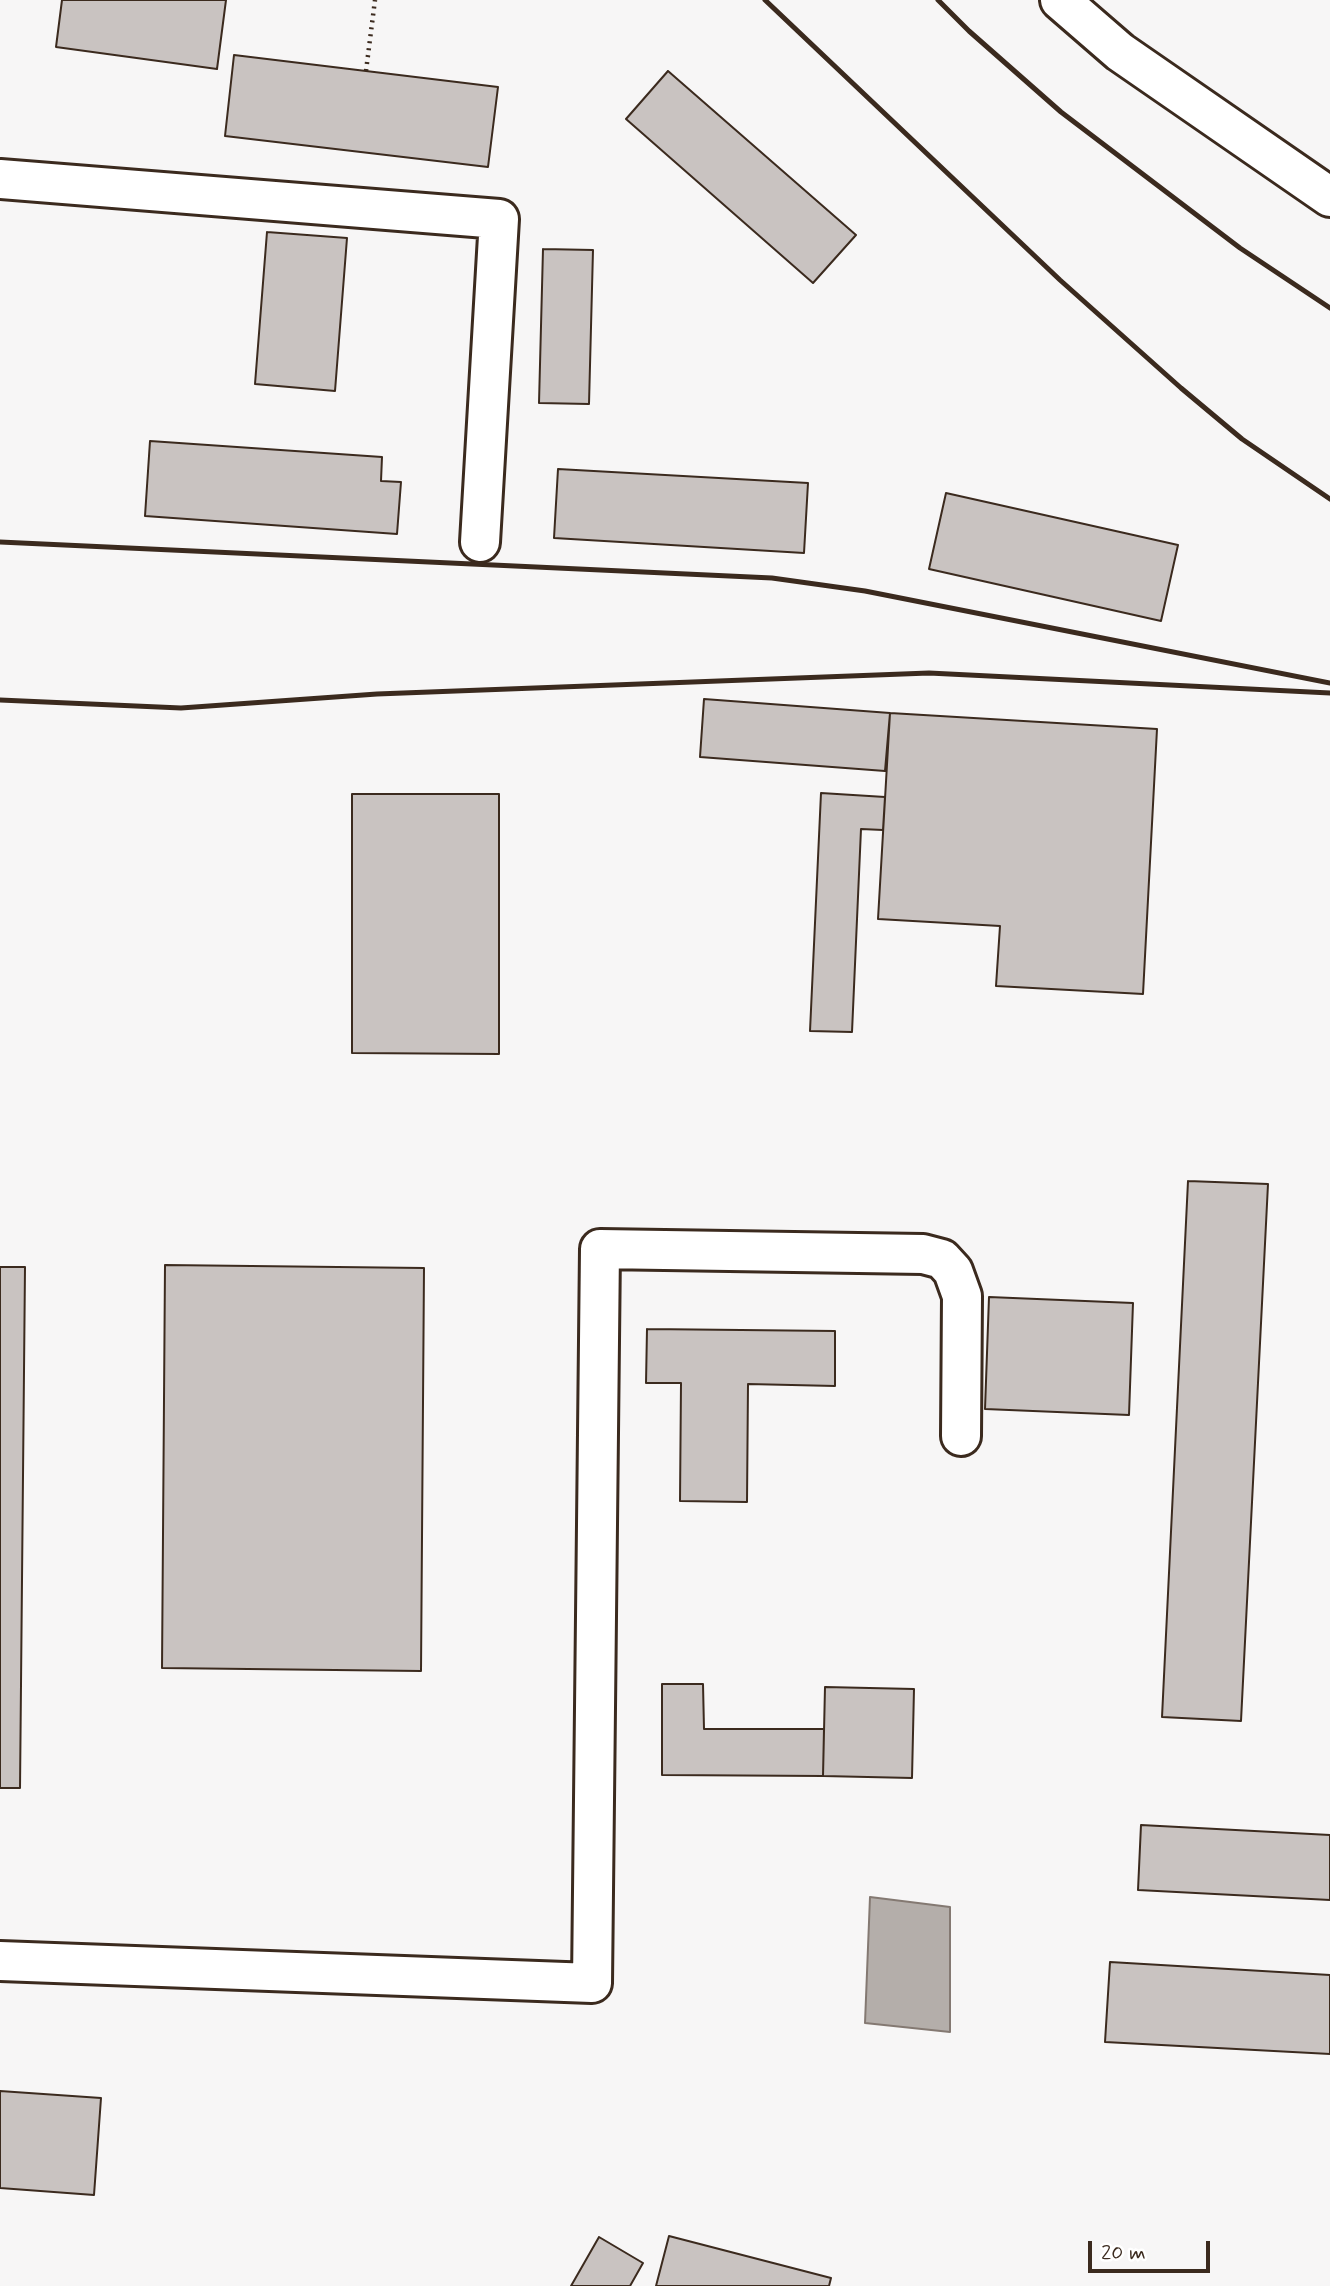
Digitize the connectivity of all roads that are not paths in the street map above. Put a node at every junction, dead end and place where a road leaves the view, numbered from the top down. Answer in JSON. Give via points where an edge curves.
{"nodes":[{"id":1,"x":1060,"y":0,"type":"edge"},
{"id":2,"x":0,"y":179,"type":"edge"},
{"id":3,"x":1330,"y":197,"type":"edge"},
{"id":4,"x":480,"y":542,"type":"dead end"},
{"id":5,"x":961,"y":1436,"type":"dead end"},
{"id":6,"x":0,"y":1961,"type":"edge"}],
"edges":[{"from":1,"to":3,"type":"street","via":[[1120,52]]},
{"from":2,"to":4,"type":"street","via":[[499,219]]},
{"from":5,"to":6,"type":"street","via":[[962,1296],[953,1271],[942,1259],[923,1254],[600,1248],[592,1983]]}]}
